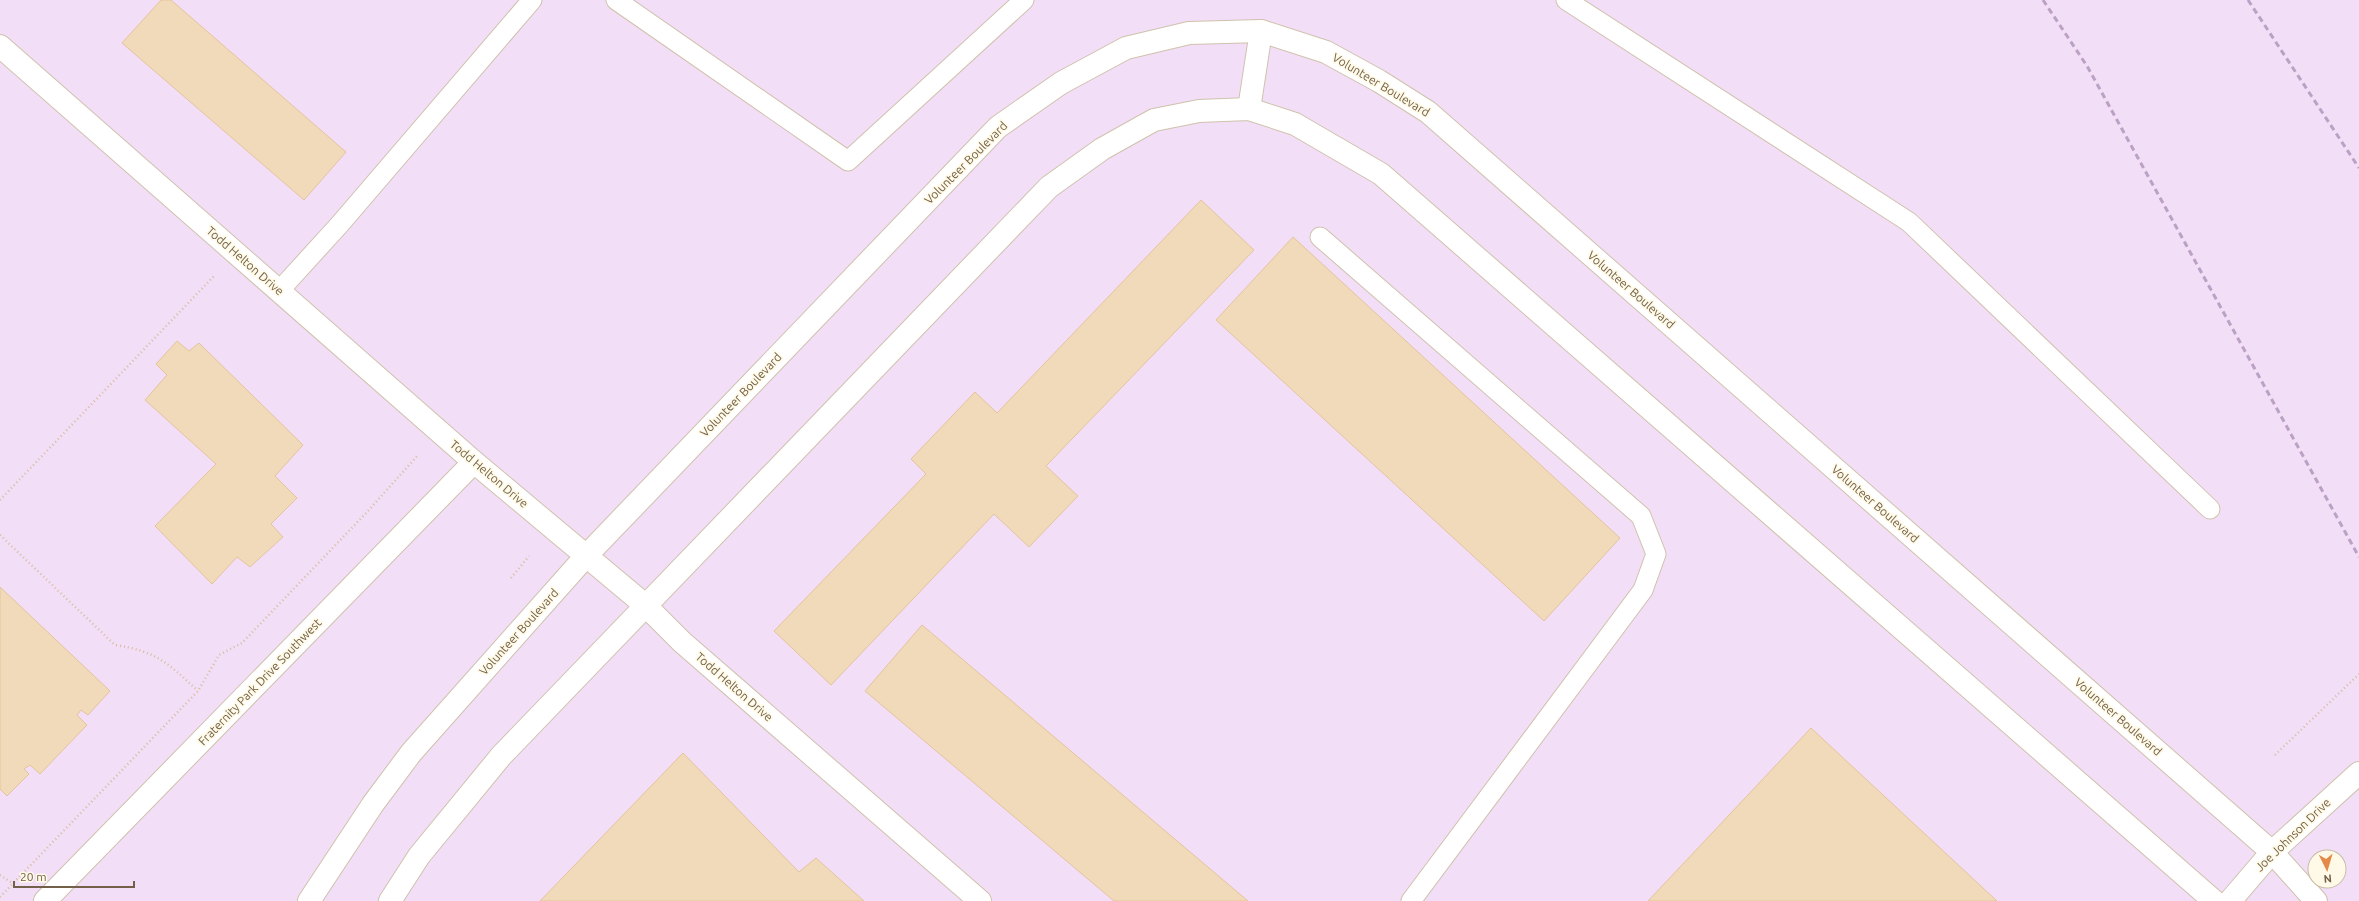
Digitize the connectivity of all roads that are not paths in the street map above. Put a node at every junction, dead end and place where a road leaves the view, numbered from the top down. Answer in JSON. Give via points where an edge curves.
{"nodes":[{"id":1,"x":532,"y":0,"type":"edge"},
{"id":2,"x":616,"y":0,"type":"edge"},
{"id":3,"x":1024,"y":0,"type":"edge"},
{"id":4,"x":1566,"y":0,"type":"edge"},
{"id":5,"x":1261,"y":31,"type":"junction"},
{"id":6,"x":0,"y":46,"type":"edge"},
{"id":7,"x":1249,"y":109,"type":"junction"},
{"id":8,"x":1320,"y":237,"type":"dead end"},
{"id":9,"x":279,"y":291,"type":"junction"},
{"id":10,"x":474,"y":462,"type":"junction"},
{"id":11,"x":2210,"y":509,"type":"dead end"},
{"id":12,"x":586,"y":556,"type":"junction"},
{"id":13,"x":645,"y":606,"type":"junction"},
{"id":14,"x":2359,"y":773,"type":"edge"},
{"id":15,"x":2272,"y":852,"type":"junction"},
{"id":16,"x":45,"y":901,"type":"edge"},
{"id":17,"x":309,"y":901,"type":"edge"},
{"id":18,"x":390,"y":901,"type":"edge"},
{"id":19,"x":980,"y":901,"type":"edge"},
{"id":20,"x":1410,"y":901,"type":"edge"},
{"id":21,"x":2214,"y":901,"type":"edge"},
{"id":22,"x":2230,"y":901,"type":"edge"},
{"id":23,"x":2316,"y":901,"type":"edge"}],
"edges":[{"from":1,"to":9,"type":"lane","via":[[340,224]]},
{"from":2,"to":3,"type":"lane","via":[[848,161]]},
{"from":4,"to":11,"type":"lane","via":[[1909,222]]},
{"from":5,"to":7,"type":"street"},
{"from":5,"to":12,"type":"street","name":"Volunteer Boulevard","via":[[1189,33],[1126,48],[1061,83],[998,127]]},
{"from":5,"to":15,"type":"street","name":"Volunteer Boulevard","via":[[1326,52],[1428,112]]},
{"from":6,"to":9,"type":"street","name":"Todd Helton Drive"},
{"from":7,"to":13,"type":"street","via":[[1199,110],[1154,120],[1102,149],[1049,187]]},
{"from":7,"to":21,"type":"street","via":[[1295,124],[1381,174]]},
{"from":8,"to":20,"type":"lane","via":[[1641,516],[1656,554],[1643,590]]},
{"from":9,"to":10,"type":"street","name":"Todd Helton Drive"},
{"from":10,"to":12,"type":"street","name":"Todd Helton Drive"},
{"from":10,"to":16,"type":"street","name":"Fraternity Park Drive Southwest"},
{"from":12,"to":13,"type":"street","name":"Todd Helton Drive"},
{"from":12,"to":17,"type":"street","name":"Volunteer Boulevard","via":[[411,753],[373,804]]},
{"from":13,"to":18,"type":"street","via":[[501,756],[419,856]]},
{"from":13,"to":19,"type":"street","name":"Todd Helton Drive","via":[[682,642]]},
{"from":14,"to":15,"type":"street","name":"Joe Johnson Drive"},
{"from":15,"to":22,"type":"street","name":"Joe Johnson Drive"},
{"from":15,"to":23,"type":"street","name":"Volunteer Boulevard"}]}
